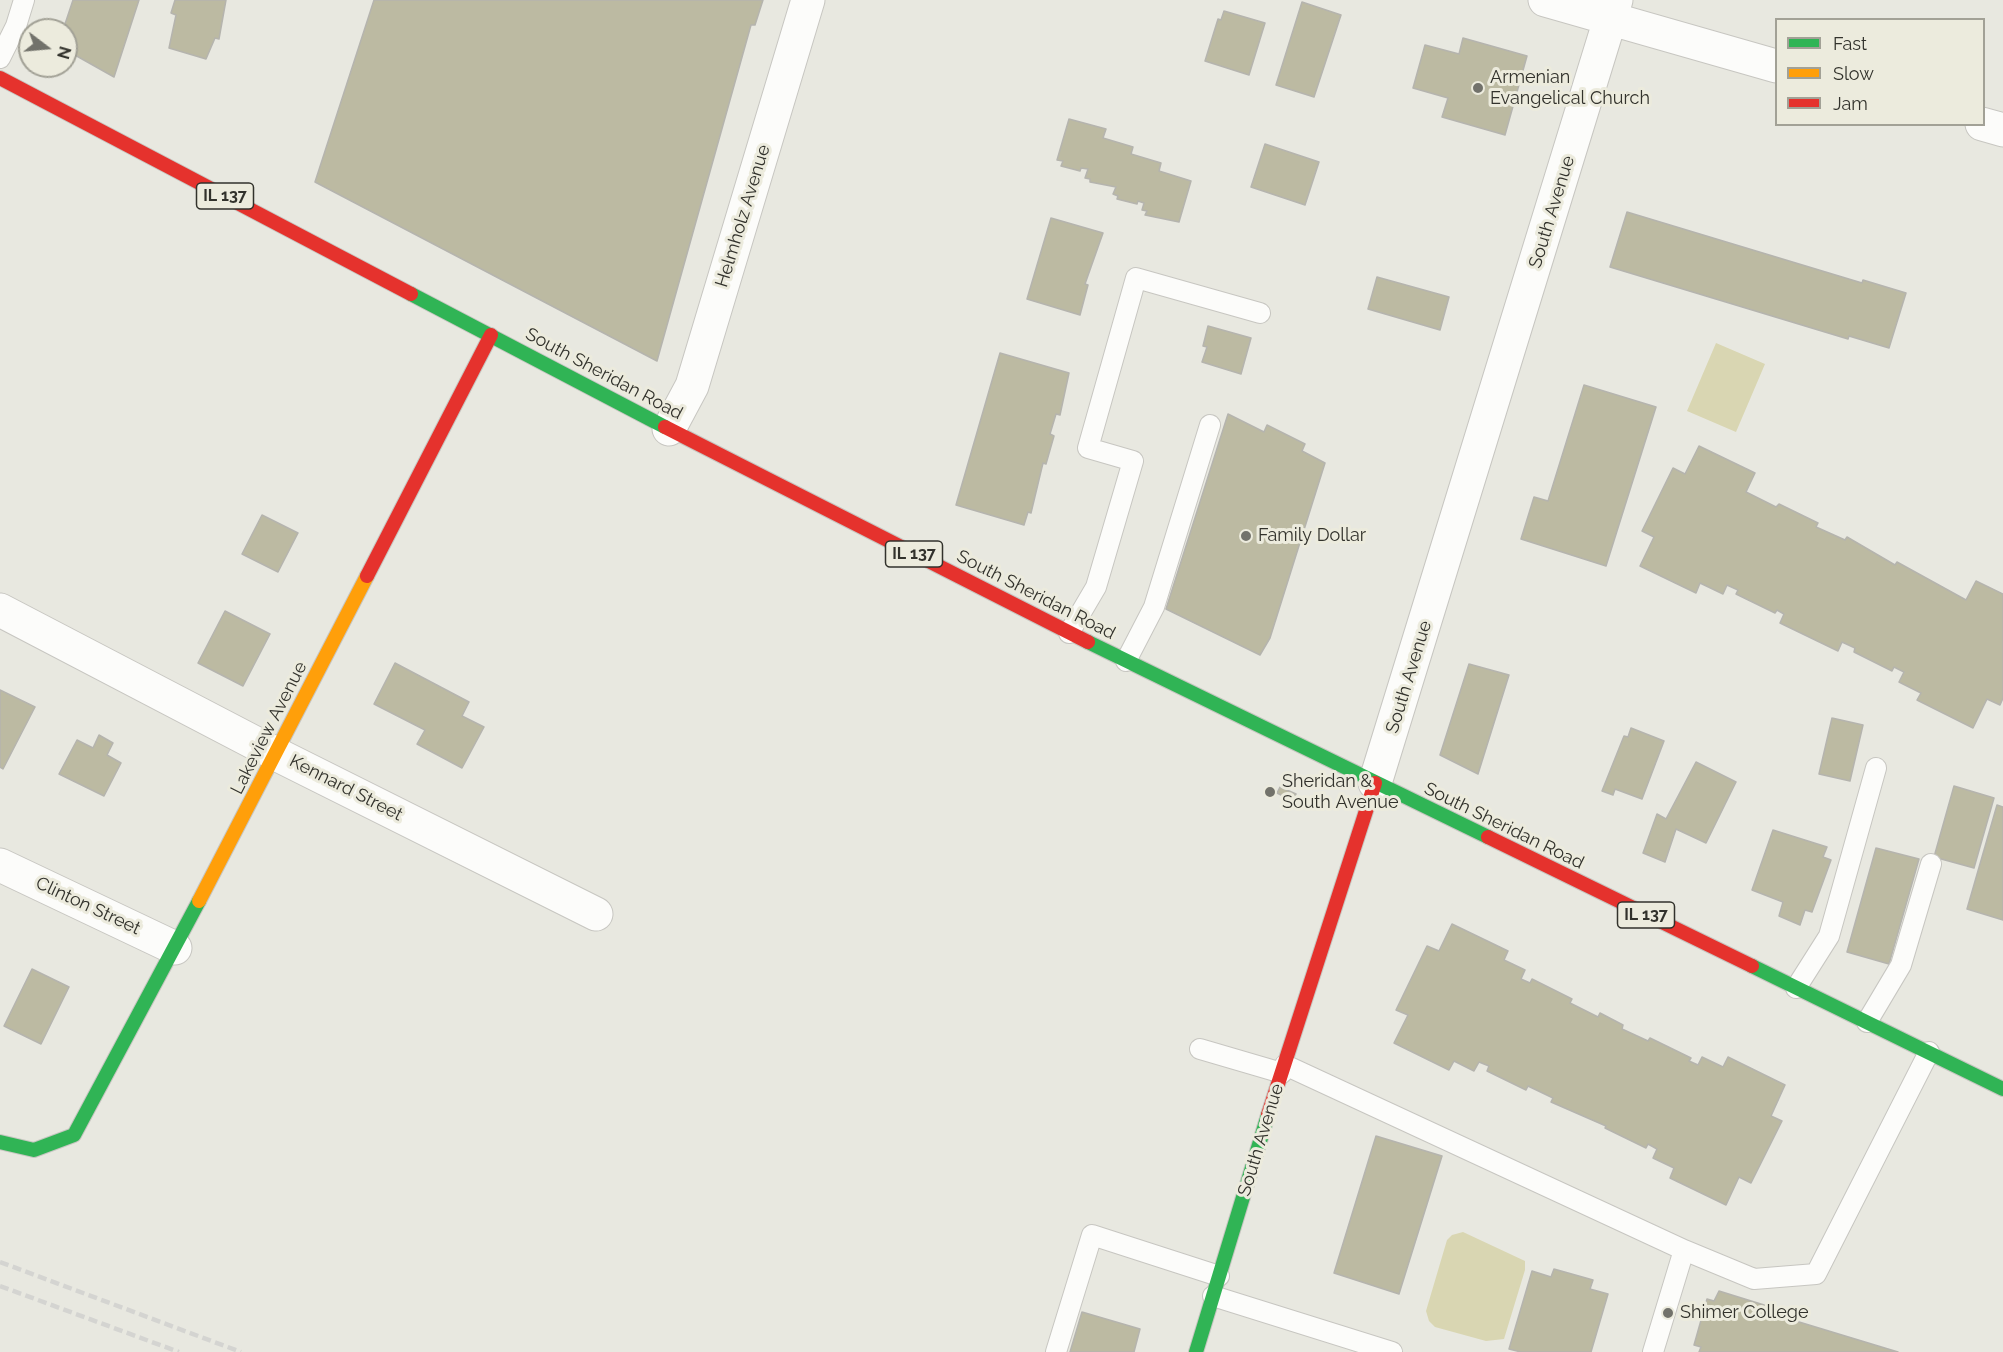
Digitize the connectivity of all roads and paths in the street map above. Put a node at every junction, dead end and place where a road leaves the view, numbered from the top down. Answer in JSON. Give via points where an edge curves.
{"nodes":[{"id":1,"x":24,"y":0,"type":"edge"},
{"id":2,"x":1545,"y":0,"type":"edge"},
{"id":3,"x":1613,"y":9,"type":"edge"},
{"id":4,"x":812,"y":11,"type":"edge"},
{"id":5,"x":0,"y":57,"type":"edge"},
{"id":6,"x":1775,"y":66,"type":"edge"},
{"id":7,"x":0,"y":78,"type":"edge"},
{"id":8,"x":1985,"y":125,"type":"edge"},
{"id":9,"x":2003,"y":130,"type":"edge"},
{"id":10,"x":1260,"y":313,"type":"dead end"},
{"id":11,"x":491,"y":335,"type":"junction"},
{"id":12,"x":1210,"y":425,"type":"dead end"},
{"id":13,"x":669,"y":429,"type":"junction"},
{"id":14,"x":0,"y":610,"type":"edge"},
{"id":15,"x":1069,"y":633,"type":"junction"},
{"id":16,"x":1126,"y":661,"type":"junction"},
{"id":17,"x":276,"y":754,"type":"junction"},
{"id":18,"x":1876,"y":768,"type":"dead end"},
{"id":19,"x":1375,"y":783,"type":"junction"},
{"id":20,"x":1930,"y":864,"type":"dead end"},
{"id":21,"x":0,"y":865,"type":"edge"},
{"id":22,"x":596,"y":914,"type":"dead end"},
{"id":23,"x":175,"y":948,"type":"junction"},
{"id":24,"x":1797,"y":988,"type":"junction"},
{"id":25,"x":1867,"y":1022,"type":"junction"},
{"id":26,"x":1200,"y":1049,"type":"dead end"},
{"id":27,"x":1929,"y":1052,"type":"junction"},
{"id":28,"x":1283,"y":1069,"type":"junction"},
{"id":29,"x":2003,"y":1089,"type":"edge"},
{"id":30,"x":0,"y":1142,"type":"edge"},
{"id":31,"x":1684,"y":1250,"type":"junction"},
{"id":32,"x":1219,"y":1276,"type":"junction"},
{"id":33,"x":1213,"y":1296,"type":"junction"},
{"id":34,"x":1056,"y":1352,"type":"edge"},
{"id":35,"x":1197,"y":1352,"type":"edge"},
{"id":36,"x":1392,"y":1352,"type":"edge"},
{"id":37,"x":1653,"y":1352,"type":"edge"}],
"edges":[{"from":1,"to":5,"type":"lane"},
{"from":2,"to":3,"type":"street"},
{"from":3,"to":6,"type":"street"},
{"from":3,"to":19,"type":"street","name":"South Avenue"},
{"from":4,"to":13,"type":"street","name":"Helmholz Avenue","via":[[692,386]]},
{"from":7,"to":11,"type":"main road","name":"South Sheridan Road","number":"IL 137"},
{"from":8,"to":9,"type":"street"},
{"from":10,"to":15,"type":"lane","via":[[1136,278],[1088,448],[1133,462],[1096,587]]},
{"from":11,"to":13,"type":"main road","name":"South Sheridan Road","number":"IL 137"},
{"from":11,"to":17,"type":"main road","name":"Lakeview Avenue"},
{"from":12,"to":16,"type":"lane","via":[[1154,607]]},
{"from":13,"to":15,"type":"main road","name":"South Sheridan Road","number":"IL 137"},
{"from":14,"to":17,"type":"street","name":"Kennard Street"},
{"from":15,"to":16,"type":"main road","name":"South Sheridan Road","number":"IL 137"},
{"from":16,"to":19,"type":"main road","name":"South Sheridan Road","number":"IL 137"},
{"from":17,"to":22,"type":"street","name":"Kennard Street"},
{"from":17,"to":23,"type":"main road","name":"Lakeview Avenue"},
{"from":18,"to":24,"type":"lane","via":[[1829,936]]},
{"from":19,"to":24,"type":"main road","name":"South Sheridan Road","number":"IL 137"},
{"from":19,"to":28,"type":"main road","name":"South Avenue"},
{"from":20,"to":25,"type":"lane","via":[[1901,965]]},
{"from":21,"to":23,"type":"street","name":"Clinton Street"},
{"from":23,"to":30,"type":"main road","name":"Lakeview Avenue","via":[[74,1135],[34,1150]]},
{"from":24,"to":25,"type":"main road","name":"South Sheridan Road","number":"IL 137"},
{"from":25,"to":27,"type":"main road","name":"South Sheridan Road","number":"IL 137"},
{"from":26,"to":28,"type":"lane"},
{"from":27,"to":29,"type":"main road","name":"South Sheridan Road","number":"IL 137"},
{"from":27,"to":31,"type":"lane","via":[[1816,1274],[1754,1279]]},
{"from":28,"to":31,"type":"lane"},
{"from":28,"to":32,"type":"main road","name":"South Avenue"},
{"from":31,"to":37,"type":"lane"},
{"from":32,"to":33,"type":"main road","name":"South Avenue"},
{"from":32,"to":34,"type":"lane","via":[[1092,1235]]},
{"from":33,"to":35,"type":"main road","name":"South Avenue"},
{"from":33,"to":36,"type":"lane"}]}
